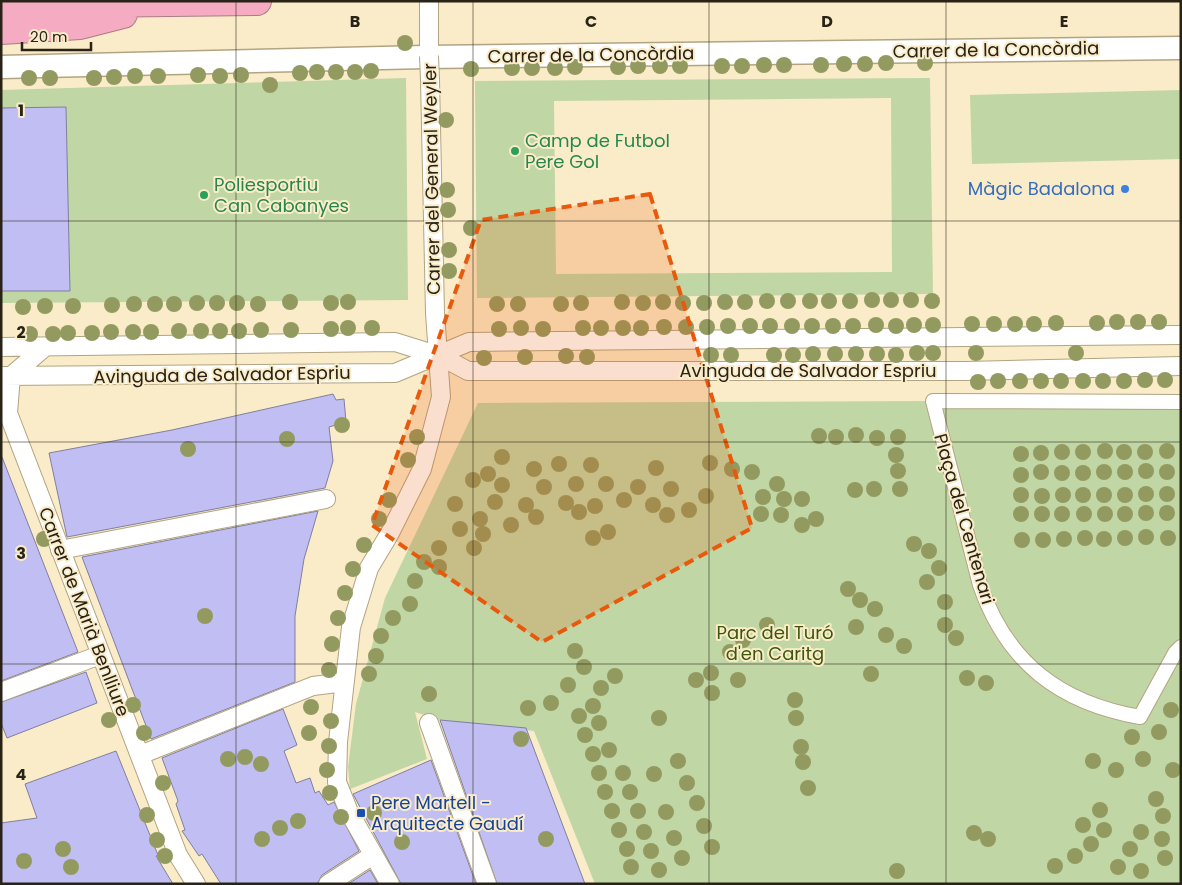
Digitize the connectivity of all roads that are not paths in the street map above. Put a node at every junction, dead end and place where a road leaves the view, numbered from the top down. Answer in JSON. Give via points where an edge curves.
{"nodes":[{"id":1,"x":257,"y":1,"type":"edge"},
{"id":2,"x":428,"y":1,"type":"edge"},
{"id":3,"x":171,"y":3,"type":"junction"},
{"id":4,"x":1,"y":4,"type":"edge"},
{"id":5,"x":1,"y":30,"type":"edge"},
{"id":6,"x":1181,"y":48,"type":"edge"},
{"id":7,"x":1,"y":66,"type":"edge"},
{"id":8,"x":1181,"y":335,"type":"edge"},
{"id":9,"x":1,"y":347,"type":"edge"},
{"id":10,"x":45,"y":347,"type":"junction"},
{"id":11,"x":440,"y":356,"type":"junction"},
{"id":12,"x":1181,"y":366,"type":"edge"},
{"id":13,"x":6,"y":376,"type":"edge"},
{"id":14,"x":1181,"y":402,"type":"edge"},
{"id":15,"x":326,"y":499,"type":"dead end"},
{"id":16,"x":60,"y":550,"type":"junction"},
{"id":17,"x":1181,"y":647,"type":"edge"},
{"id":18,"x":100,"y":655,"type":"junction"},
{"id":19,"x":345,"y":682,"type":"junction"},
{"id":20,"x":1,"y":692,"type":"edge"},
{"id":21,"x":429,"y":723,"type":"dead end"},
{"id":22,"x":140,"y":755,"type":"junction"},
{"id":23,"x":374,"y":855,"type":"junction"},
{"id":24,"x":196,"y":884,"type":"edge"},
{"id":25,"x":328,"y":884,"type":"edge"},
{"id":26,"x":390,"y":884,"type":"edge"},
{"id":27,"x":487,"y":884,"type":"edge"}],
"edges":[{"from":1,"to":3,"type":"highway"},
{"from":2,"to":11,"type":"street","name":"Carrer del General Weyler","bridge":true,"via":[[435,308]]},
{"from":3,"to":4,"type":"highway"},
{"from":3,"to":5,"type":"highway","via":[[80,25]]},
{"from":6,"to":7,"type":"street","name":"Carrer de la Concòrdia"},
{"from":8,"to":11,"type":"street","name":"Avinguda de Salvador Espriu","via":[[468,342]]},
{"from":9,"to":10,"type":"street","name":"Avinguda de Salvador Espriu"},
{"from":10,"to":11,"type":"street","name":"Avinguda de Salvador Espriu","via":[[395,342]]},
{"from":10,"to":13,"type":"street"},
{"from":11,"to":12,"type":"street","name":"Avinguda de Salvador Espriu","via":[[468,372],[966,371]]},
{"from":11,"to":13,"type":"street","name":"Avinguda de Salvador Espriu","via":[[395,373]]},
{"from":11,"to":19,"type":"street","name":"Carrer del General Weyler","via":[[441,397],[422,469],[369,568],[351,627]]},
{"from":13,"to":16,"type":"street","name":"Carrer de Marià Benlliure","via":[[8,413]]},
{"from":14,"to":17,"type":"street","name":"Plaça del Centenari","via":[[933,400],[986,602],[1026,664],[1082,702],[1114,713],[1140,717]]},
{"from":15,"to":16,"type":"street"},
{"from":16,"to":18,"type":"street","name":"Carrer de Marià Benlliure"},
{"from":18,"to":20,"type":"street"},
{"from":18,"to":22,"type":"street","name":"Carrer de Marià Benlliure"},
{"from":19,"to":22,"type":"street","via":[[314,686]]},
{"from":19,"to":23,"type":"street","name":"Carrer del General Weyler","via":[[337,782],[349,812]]},
{"from":21,"to":27,"type":"street"},
{"from":22,"to":24,"type":"street","name":"Carrer de Marià Benlliure","via":[[178,855]]},
{"from":23,"to":25,"type":"street"},
{"from":23,"to":26,"type":"street","name":"Carrer del General Weyler"}]}
